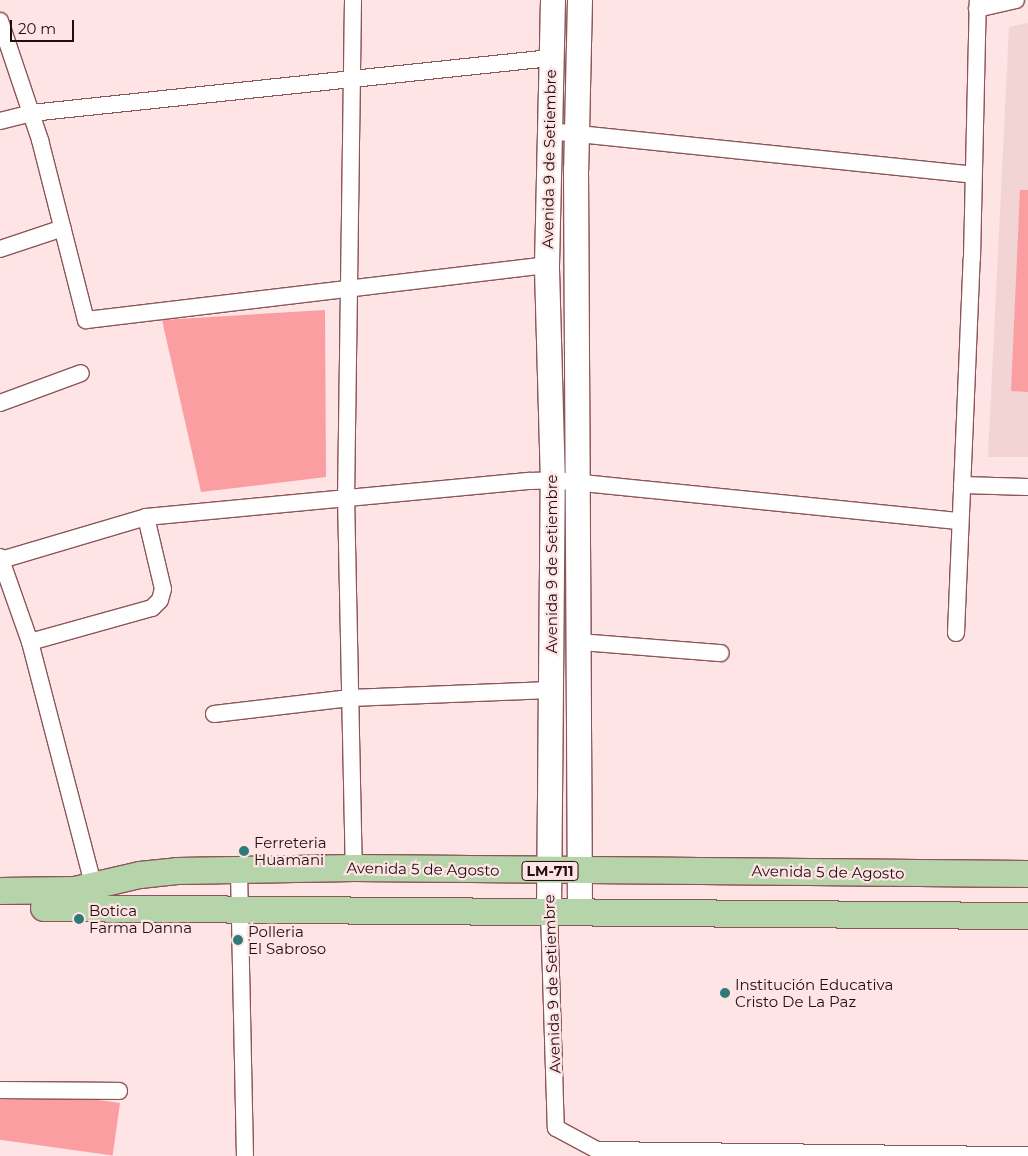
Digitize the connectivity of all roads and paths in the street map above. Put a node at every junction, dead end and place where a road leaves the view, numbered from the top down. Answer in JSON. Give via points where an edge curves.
{"nodes":[{"id":1,"x":353,"y":0,"type":"edge"},
{"id":2,"x":553,"y":0,"type":"edge"},
{"id":3,"x":580,"y":0,"type":"edge"},
{"id":4,"x":1016,"y":0,"type":"edge"},
{"id":5,"x":978,"y":4,"type":"edge"},
{"id":6,"x":1,"y":26,"type":"edge"},
{"id":7,"x":551,"y":58,"type":"junction"},
{"id":8,"x":352,"y":79,"type":"junction"},
{"id":9,"x":31,"y":112,"type":"junction"},
{"id":10,"x":0,"y":121,"type":"edge"},
{"id":11,"x":550,"y":131,"type":"junction"},
{"id":12,"x":577,"y":132,"type":"junction"},
{"id":13,"x":973,"y":176,"type":"junction"},
{"id":14,"x":63,"y":228,"type":"junction"},
{"id":15,"x":0,"y":249,"type":"edge"},
{"id":16,"x":547,"y":265,"type":"junction"},
{"id":17,"x":347,"y":288,"type":"junction"},
{"id":18,"x":80,"y":374,"type":"dead end"},
{"id":19,"x":0,"y":403,"type":"edge"},
{"id":20,"x":552,"y":480,"type":"junction"},
{"id":21,"x":579,"y":484,"type":"junction"},
{"id":22,"x":962,"y":485,"type":"junction"},
{"id":23,"x":1028,"y":487,"type":"edge"},
{"id":24,"x":346,"y":496,"type":"junction"},
{"id":25,"x":146,"y":517,"type":"junction"},
{"id":26,"x":960,"y":521,"type":"junction"},
{"id":27,"x":1,"y":558,"type":"edge"},
{"id":28,"x":956,"y":633,"type":"dead end"},
{"id":29,"x":30,"y":642,"type":"junction"},
{"id":30,"x":580,"y":642,"type":"junction"},
{"id":31,"x":721,"y":653,"type":"dead end"},
{"id":32,"x":551,"y":690,"type":"junction"},
{"id":33,"x":350,"y":698,"type":"junction"},
{"id":34,"x":214,"y":714,"type":"dead end"},
{"id":35,"x":354,"y":868,"type":"junction"},
{"id":36,"x":581,"y":870,"type":"junction"},
{"id":37,"x":239,"y":871,"type":"junction"},
{"id":38,"x":549,"y":871,"type":"junction"},
{"id":39,"x":1028,"y":874,"type":"edge"},
{"id":40,"x":0,"y":890,"type":"edge"},
{"id":41,"x":96,"y":896,"type":"junction"},
{"id":42,"x":0,"y":908,"type":"edge"},
{"id":43,"x":240,"y":908,"type":"junction"},
{"id":44,"x":549,"y":910,"type":"junction"},
{"id":45,"x":580,"y":911,"type":"junction"},
{"id":46,"x":1028,"y":916,"type":"edge"},
{"id":47,"x":0,"y":1090,"type":"edge"},
{"id":48,"x":119,"y":1091,"type":"dead end"},
{"id":49,"x":245,"y":1156,"type":"edge"},
{"id":50,"x":1028,"y":1156,"type":"edge"}],
"edges":[{"from":1,"to":8,"type":"street"},
{"from":2,"to":7,"type":"street","name":"Avenida 9 de Setiembre"},
{"from":3,"to":12,"type":"street","name":"Avenida 9 de Setiembre"},
{"from":4,"to":5,"type":"street"},
{"from":5,"to":13,"type":"street"},
{"from":6,"to":9,"type":"street"},
{"from":7,"to":8,"type":"street"},
{"from":7,"to":11,"type":"street","name":"Avenida 9 de Setiembre"},
{"from":8,"to":9,"type":"street"},
{"from":8,"to":17,"type":"street"},
{"from":9,"to":10,"type":"street"},
{"from":9,"to":14,"type":"street"},
{"from":11,"to":12,"type":"street"},
{"from":11,"to":16,"type":"street","name":"Avenida 9 de Setiembre"},
{"from":12,"to":13,"type":"street"},
{"from":12,"to":21,"type":"street","name":"Avenida 9 de Setiembre"},
{"from":13,"to":22,"type":"street"},
{"from":14,"to":15,"type":"street"},
{"from":14,"to":17,"type":"street","via":[[86,320]]},
{"from":16,"to":17,"type":"street"},
{"from":16,"to":20,"type":"street","name":"Avenida 9 de Setiembre"},
{"from":17,"to":24,"type":"street"},
{"from":18,"to":19,"type":"street"},
{"from":20,"to":21,"type":"street"},
{"from":20,"to":24,"type":"street"},
{"from":20,"to":32,"type":"street","name":"Avenida 9 de Setiembre"},
{"from":21,"to":26,"type":"street"},
{"from":21,"to":30,"type":"street","name":"Avenida 9 de Setiembre"},
{"from":22,"to":23,"type":"street"},
{"from":22,"to":26,"type":"street"},
{"from":24,"to":25,"type":"street"},
{"from":24,"to":33,"type":"street"},
{"from":25,"to":27,"type":"street"},
{"from":25,"to":29,"type":"street","via":[[163,589],[160,600],[152,608]]},
{"from":26,"to":28,"type":"street"},
{"from":27,"to":29,"type":"street"},
{"from":29,"to":41,"type":"street"},
{"from":30,"to":31,"type":"street"},
{"from":30,"to":36,"type":"street","name":"Avenida 9 de Setiembre"},
{"from":32,"to":33,"type":"street"},
{"from":32,"to":38,"type":"street","name":"Avenida 9 de Setiembre"},
{"from":33,"to":34,"type":"street"},
{"from":33,"to":35,"type":"street"},
{"from":35,"to":37,"type":"main road","name":"Avenida 5 de Agosto","number":"LM-711"},
{"from":35,"to":38,"type":"main road","name":"Avenida 5 de Agosto","number":"LM-711"},
{"from":36,"to":38,"type":"main road","name":"Avenida 5 de Agosto","number":"LM-711"},
{"from":36,"to":39,"type":"main road","name":"Avenida 5 de Agosto","number":"LM-711"},
{"from":36,"to":45,"type":"street","name":"Avenida 9 de Setiembre"},
{"from":37,"to":41,"type":"main road","name":"Avenida 5 de Agosto","number":"LM-711","via":[[168,872]]},
{"from":37,"to":43,"type":"street"},
{"from":38,"to":44,"type":"street","name":"Avenida 9 de Setiembre"},
{"from":40,"to":41,"type":"main road","name":"Avenida 5 de Agosto","number":"LM-711","via":[[75,890]]},
{"from":41,"to":42,"type":"main road","name":"Avenida 5 de Agosto","number":"LM-711"},
{"from":41,"to":43,"type":"main road","name":"Avenida 5 de Agosto","number":"LM-711"},
{"from":43,"to":44,"type":"main road","name":"Avenida 5 de Agosto","number":"LM-711"},
{"from":43,"to":49,"type":"street"},
{"from":44,"to":45,"type":"main road","name":"Avenida 5 de Agosto","number":"LM-711"},
{"from":44,"to":50,"type":"street","name":"Avenida 9 de Setiembre","via":[[556,1128],[597,1150]]},
{"from":45,"to":46,"type":"main road","name":"Avenida 5 de Agosto","number":"LM-711"},
{"from":47,"to":48,"type":"street"}]}
